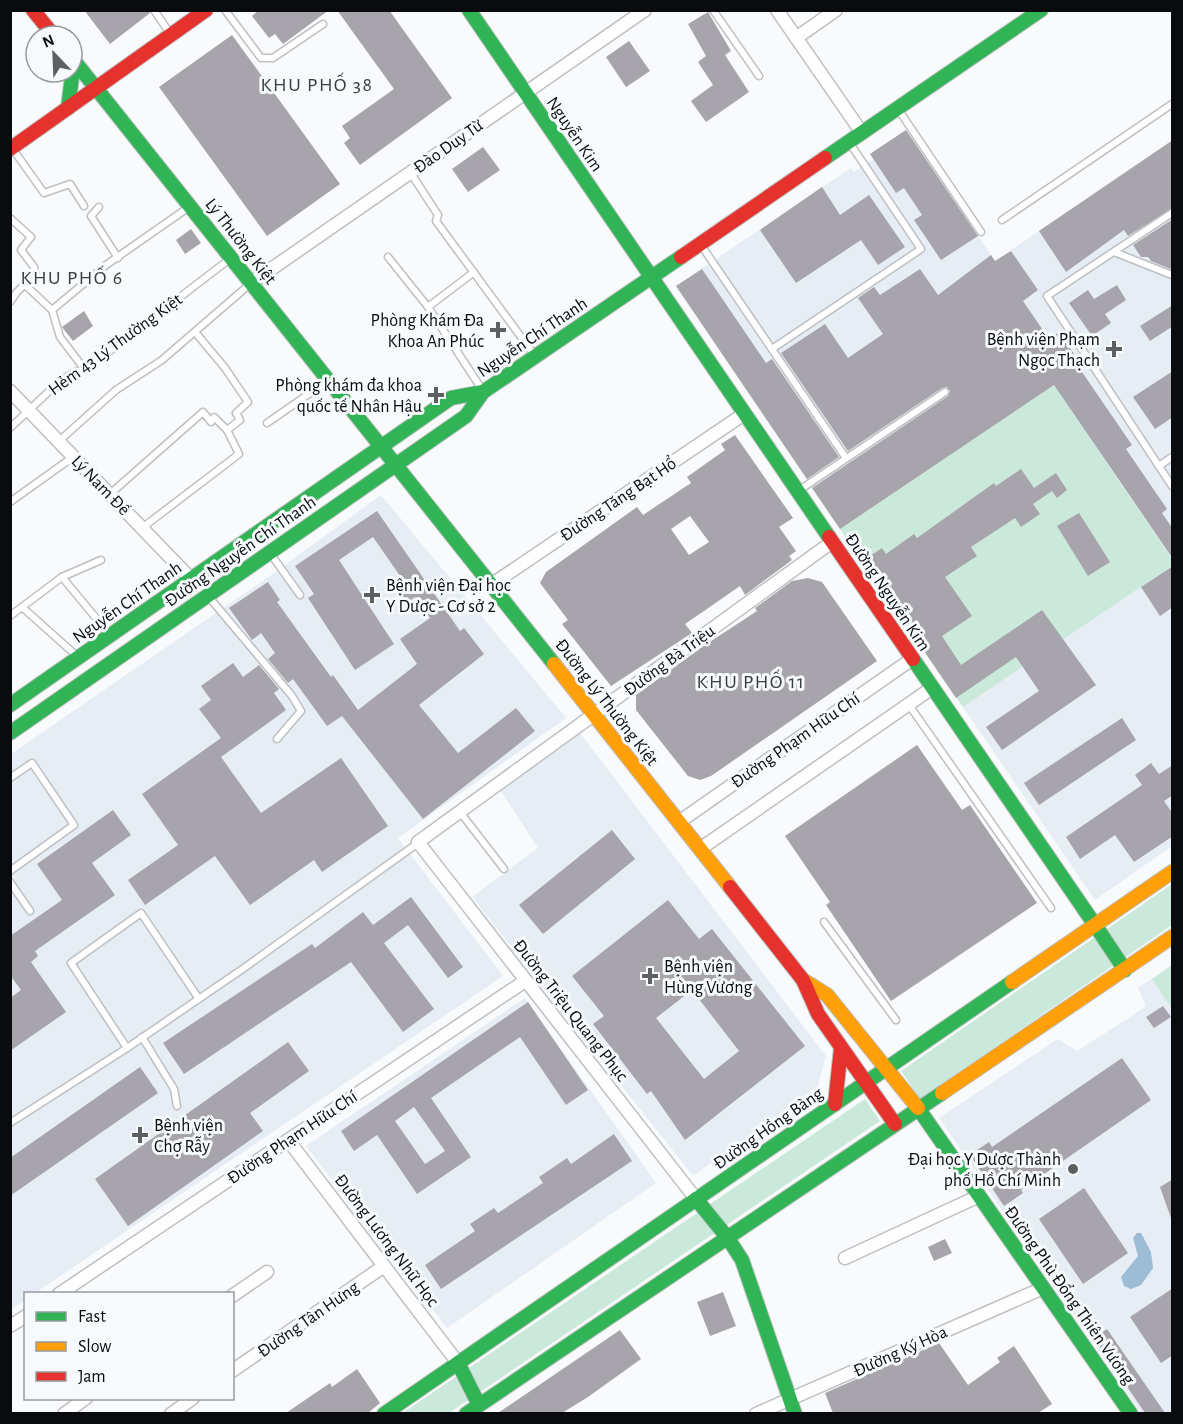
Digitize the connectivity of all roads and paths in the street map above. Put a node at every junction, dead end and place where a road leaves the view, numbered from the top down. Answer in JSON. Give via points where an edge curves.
{"nodes":[{"id":1,"x":33,"y":10,"type":"edge"},
{"id":2,"x":153,"y":10,"type":"edge"},
{"id":3,"x":206,"y":10,"type":"edge"},
{"id":4,"x":225,"y":10,"type":"edge"},
{"id":5,"x":469,"y":10,"type":"edge"},
{"id":6,"x":645,"y":10,"type":"edge"},
{"id":7,"x":712,"y":10,"type":"edge"},
{"id":8,"x":777,"y":10,"type":"edge"},
{"id":9,"x":836,"y":10,"type":"edge"},
{"id":10,"x":1041,"y":10,"type":"edge"},
{"id":11,"x":44,"y":24,"type":"edge"},
{"id":12,"x":323,"y":24,"type":"dead end"},
{"id":13,"x":171,"y":35,"type":"junction"},
{"id":14,"x":796,"y":38,"type":"junction"},
{"id":15,"x":84,"y":74,"type":"edge"},
{"id":16,"x":759,"y":76,"type":"dead end"},
{"id":17,"x":70,"y":84,"type":"edge"},
{"id":18,"x":95,"y":88,"type":"junction"},
{"id":19,"x":525,"y":93,"type":"junction"},
{"id":20,"x":1173,"y":104,"type":"edge"},
{"id":21,"x":68,"y":108,"type":"junction"},
{"id":22,"x":898,"y":108,"type":"junction"},
{"id":23,"x":862,"y":133,"type":"junction"},
{"id":24,"x":849,"y":142,"type":"junction"},
{"id":25,"x":11,"y":148,"type":"edge"},
{"id":26,"x":410,"y":172,"type":"junction"},
{"id":27,"x":84,"y":206,"type":"dead end"},
{"id":28,"x":190,"y":206,"type":"junction"},
{"id":29,"x":99,"y":207,"type":"dead end"},
{"id":30,"x":1173,"y":213,"type":"edge"},
{"id":31,"x":10,"y":218,"type":"edge"},
{"id":32,"x":1002,"y":220,"type":"dead end"},
{"id":33,"x":981,"y":232,"type":"dead end"},
{"id":34,"x":700,"y":244,"type":"junction"},
{"id":35,"x":1114,"y":252,"type":"junction"},
{"id":36,"x":388,"y":257,"type":"dead end"},
{"id":37,"x":118,"y":258,"type":"junction"},
{"id":38,"x":231,"y":258,"type":"junction"},
{"id":39,"x":474,"y":272,"type":"junction"},
{"id":40,"x":1173,"y":275,"type":"edge"},
{"id":41,"x":651,"y":278,"type":"junction"},
{"id":42,"x":251,"y":283,"type":"junction"},
{"id":43,"x":24,"y":284,"type":"junction"},
{"id":44,"x":10,"y":302,"type":"edge"},
{"id":45,"x":428,"y":307,"type":"junction"},
{"id":46,"x":52,"y":310,"type":"junction"},
{"id":47,"x":195,"y":332,"type":"junction"},
{"id":48,"x":772,"y":349,"type":"junction"},
{"id":49,"x":536,"y":356,"type":"junction"},
{"id":50,"x":85,"y":370,"type":"junction"},
{"id":51,"x":330,"y":379,"type":"junction"},
{"id":52,"x":10,"y":391,"type":"edge"},
{"id":53,"x":483,"y":392,"type":"junction"},
{"id":54,"x":945,"y":392,"type":"dead end"},
{"id":55,"x":29,"y":410,"type":"junction"},
{"id":56,"x":744,"y":414,"type":"junction"},
{"id":57,"x":267,"y":423,"type":"dead end"},
{"id":58,"x":10,"y":428,"type":"edge"},
{"id":59,"x":227,"y":430,"type":"junction"},
{"id":60,"x":59,"y":441,"type":"junction"},
{"id":61,"x":382,"y":446,"type":"junction"},
{"id":62,"x":74,"y":457,"type":"junction"},
{"id":63,"x":1173,"y":457,"type":"edge"},
{"id":64,"x":846,"y":458,"type":"junction"},
{"id":65,"x":396,"y":464,"type":"junction"},
{"id":66,"x":1159,"y":466,"type":"junction"},
{"id":67,"x":1173,"y":486,"type":"edge"},
{"id":68,"x":798,"y":491,"type":"junction"},
{"id":69,"x":109,"y":494,"type":"junction"},
{"id":70,"x":10,"y":502,"type":"edge"},
{"id":71,"x":142,"y":528,"type":"junction"},
{"id":72,"x":832,"y":542,"type":"junction"},
{"id":73,"x":269,"y":553,"type":"junction"},
{"id":74,"x":100,"y":560,"type":"dead end"},
{"id":75,"x":62,"y":577,"type":"junction"},
{"id":76,"x":191,"y":579,"type":"junction"},
{"id":77,"x":491,"y":585,"type":"junction"},
{"id":78,"x":300,"y":595,"type":"dead end"},
{"id":79,"x":207,"y":596,"type":"junction"},
{"id":80,"x":22,"y":607,"type":"junction"},
{"id":81,"x":10,"y":616,"type":"edge"},
{"id":82,"x":134,"y":619,"type":"junction"},
{"id":83,"x":111,"y":635,"type":"junction"},
{"id":84,"x":147,"y":638,"type":"junction"},
{"id":85,"x":79,"y":657,"type":"junction"},
{"id":86,"x":912,"y":659,"type":"junction"},
{"id":87,"x":932,"y":688,"type":"junction"},
{"id":88,"x":10,"y":705,"type":"edge"},
{"id":89,"x":909,"y":705,"type":"junction"},
{"id":90,"x":594,"y":715,"type":"junction"},
{"id":91,"x":10,"y":733,"type":"edge"},
{"id":92,"x":277,"y":738,"type":"dead end"},
{"id":93,"x":11,"y":777,"type":"edge"},
{"id":94,"x":460,"y":812,"type":"junction"},
{"id":95,"x":679,"y":822,"type":"junction"},
{"id":96,"x":418,"y":842,"type":"junction"},
{"id":97,"x":700,"y":849,"type":"junction"},
{"id":98,"x":504,"y":869,"type":"dead end"},
{"id":99,"x":10,"y":871,"type":"edge"},
{"id":100,"x":1173,"y":872,"type":"edge"},
{"id":101,"x":10,"y":882,"type":"edge"},
{"id":102,"x":1051,"y":908,"type":"dead end"},
{"id":103,"x":30,"y":911,"type":"dead end"},
{"id":104,"x":824,"y":922,"type":"dead end"},
{"id":105,"x":1095,"y":925,"type":"junction"},
{"id":106,"x":1173,"y":937,"type":"edge"},
{"id":107,"x":1125,"y":970,"type":"junction"},
{"id":108,"x":803,"y":980,"type":"junction"},
{"id":109,"x":525,"y":981,"type":"junction"},
{"id":110,"x":199,"y":999,"type":"junction"},
{"id":111,"x":896,"y":1020,"type":"dead end"},
{"id":112,"x":142,"y":1037,"type":"junction"},
{"id":113,"x":127,"y":1048,"type":"junction"},
{"id":114,"x":842,"y":1048,"type":"junction"},
{"id":115,"x":886,"y":1068,"type":"junction"},
{"id":116,"x":865,"y":1082,"type":"junction"},
{"id":117,"x":835,"y":1104,"type":"junction"},
{"id":118,"x":177,"y":1106,"type":"dead end"},
{"id":119,"x":918,"y":1108,"type":"junction"},
{"id":120,"x":10,"y":1123,"type":"edge"},
{"id":121,"x":896,"y":1124,"type":"junction"},
{"id":122,"x":288,"y":1140,"type":"junction"},
{"id":123,"x":979,"y":1196,"type":"junction"},
{"id":124,"x":696,"y":1199,"type":"junction"},
{"id":125,"x":727,"y":1237,"type":"junction"},
{"id":126,"x":845,"y":1258,"type":"dead end"},
{"id":127,"x":384,"y":1266,"type":"junction"},
{"id":128,"x":267,"y":1272,"type":"dead end"},
{"id":129,"x":1043,"y":1288,"type":"junction"},
{"id":130,"x":60,"y":1292,"type":"edge"},
{"id":131,"x":234,"y":1295,"type":"edge"},
{"id":132,"x":24,"y":1317,"type":"edge"},
{"id":133,"x":10,"y":1326,"type":"edge"},
{"id":134,"x":458,"y":1363,"type":"junction"},
{"id":135,"x":234,"y":1370,"type":"edge"},
{"id":136,"x":790,"y":1399,"type":"junction"},
{"id":137,"x":83,"y":1400,"type":"edge"},
{"id":138,"x":190,"y":1400,"type":"edge"},
{"id":139,"x":480,"y":1409,"type":"edge"},
{"id":140,"x":64,"y":1413,"type":"edge"},
{"id":141,"x":171,"y":1413,"type":"edge"},
{"id":142,"x":384,"y":1413,"type":"edge"},
{"id":143,"x":466,"y":1413,"type":"edge"},
{"id":144,"x":756,"y":1413,"type":"edge"},
{"id":145,"x":795,"y":1413,"type":"edge"},
{"id":146,"x":1131,"y":1413,"type":"edge"}],
"edges":[{"from":1,"to":11,"type":"main road"},
{"from":2,"to":13,"type":"lane"},
{"from":3,"to":13,"type":"main road"},
{"from":4,"to":12,"type":"lane","via":[[261,58],[266,59]]},
{"from":5,"to":19,"type":"main road","name":"Nguyễn Kim"},
{"from":6,"to":19,"type":"street","name":"Đào Duy Từ"},
{"from":7,"to":16,"type":"lane"},
{"from":8,"to":14,"type":"street"},
{"from":9,"to":14,"type":"street"},
{"from":10,"to":22,"type":"main road","name":"Nguyễn Chí Thanh"},
{"from":13,"to":18,"type":"main road"},
{"from":14,"to":23,"type":"street"},
{"from":15,"to":18,"type":"main road","name":"Lý Thường Kiệt"},
{"from":17,"to":21,"type":"main road"},
{"from":18,"to":21,"type":"main road"},
{"from":18,"to":28,"type":"main road","name":"Lý Thường Kiệt"},
{"from":19,"to":26,"type":"street","name":"Đào Duy Từ"},
{"from":19,"to":41,"type":"main road","name":"Nguyễn Kim"},
{"from":20,"to":32,"type":"lane"},
{"from":21,"to":25,"type":"main road"},
{"from":22,"to":23,"type":"main road","name":"Nguyễn Chí Thanh"},
{"from":22,"to":33,"type":"lane"},
{"from":23,"to":24,"type":"main road","name":"Nguyễn Chí Thanh"},
{"from":24,"to":34,"type":"main road","name":"Nguyễn Chí Thanh"},
{"from":24,"to":48,"type":"lane","via":[[921,249]]},
{"from":25,"to":27,"type":"lane","via":[[44,193],[70,184]]},
{"from":26,"to":39,"type":"lane","via":[[438,215],[436,221]]},
{"from":26,"to":42,"type":"street","name":"Đào Duy Từ"},
{"from":28,"to":37,"type":"lane"},
{"from":28,"to":38,"type":"main road","name":"Lý Thường Kiệt"},
{"from":29,"to":37,"type":"lane","via":[[91,216]]},
{"from":30,"to":35,"type":"lane"},
{"from":31,"to":43,"type":"lane","via":[[31,237],[21,250],[34,267],[34,274]]},
{"from":34,"to":41,"type":"main road","name":"Nguyễn Chí Thanh"},
{"from":34,"to":48,"type":"lane"},
{"from":35,"to":40,"type":"lane"},
{"from":35,"to":66,"type":"lane","via":[[1047,296]]},
{"from":36,"to":45,"type":"lane"},
{"from":37,"to":46,"type":"lane"},
{"from":38,"to":42,"type":"main road","name":"Lý Thường Kiệt"},
{"from":38,"to":50,"type":"lane","name":"Hẻm 43 Lý Thường Kiệt"},
{"from":39,"to":45,"type":"lane"},
{"from":39,"to":49,"type":"lane"},
{"from":41,"to":49,"type":"main road","name":"Nguyễn Chí Thanh"},
{"from":41,"to":56,"type":"main road","name":"Đường Nguyễn Kim"},
{"from":42,"to":47,"type":"lane"},
{"from":42,"to":51,"type":"main road","name":"Lý Thường Kiệt"},
{"from":43,"to":44,"type":"lane"},
{"from":43,"to":46,"type":"lane"},
{"from":45,"to":53,"type":"lane"},
{"from":46,"to":50,"type":"lane","via":[[60,337]]},
{"from":47,"to":59,"type":"lane","via":[[248,402],[236,413],[240,420]]},
{"from":47,"to":60,"type":"lane","via":[[162,360],[116,390]]},
{"from":48,"to":64,"type":"lane"},
{"from":49,"to":53,"type":"main road","name":"Nguyễn Chí Thanh"},
{"from":50,"to":55,"type":"lane","name":"Hẻm 43 Lý Thường Kiệt","via":[[76,370],[60,381]]},
{"from":51,"to":57,"type":"lane"},
{"from":51,"to":61,"type":"main road","name":"Lý Thường Kiệt"},
{"from":52,"to":55,"type":"street","name":"Lý Nam Đế"},
{"from":53,"to":61,"type":"main road","name":"Nguyễn Chí Thanh","via":[[451,398]]},
{"from":53,"to":65,"type":"main road","name":"Đường Nguyễn Chí Thanh","via":[[466,416]]},
{"from":54,"to":64,"type":"lane"},
{"from":55,"to":58,"type":"lane","name":"Hẻm 43 Lý Thường Kiệt"},
{"from":55,"to":60,"type":"street","name":"Lý Nam Đế"},
{"from":56,"to":68,"type":"main road","name":"Đường Nguyễn Kim"},
{"from":56,"to":77,"type":"street","name":"Đường Tăng Bạt Hổ"},
{"from":59,"to":69,"type":"lane","via":[[214,417],[211,422],[203,412]]},
{"from":59,"to":71,"type":"lane","via":[[239,454]]},
{"from":60,"to":62,"type":"street","name":"Lý Nam Đế"},
{"from":61,"to":65,"type":"main road","name":"Đường Lý Thường Kiệt"},
{"from":61,"to":76,"type":"main road","name":"Nguyễn Chí Thanh"},
{"from":62,"to":69,"type":"street","name":"Lý Nam Đế"},
{"from":62,"to":70,"type":"lane"},
{"from":63,"to":66,"type":"lane"},
{"from":64,"to":68,"type":"lane"},
{"from":65,"to":73,"type":"main road","name":"Đường Nguyễn Chí Thanh"},
{"from":65,"to":77,"type":"main road","name":"Đường Lý Thường Kiệt"},
{"from":66,"to":67,"type":"lane"},
{"from":68,"to":72,"type":"main road","name":"Đường Nguyễn Kim"},
{"from":69,"to":71,"type":"street","name":"Lý Nam Đế"},
{"from":71,"to":76,"type":"street","name":"Lý Nam Đế"},
{"from":72,"to":86,"type":"main road","name":"Đường Nguyễn Kim"},
{"from":72,"to":90,"type":"street","name":"Đường Bà Triệu"},
{"from":73,"to":78,"type":"lane"},
{"from":73,"to":79,"type":"main road","name":"Đường Nguyễn Chí Thanh"},
{"from":74,"to":75,"type":"lane"},
{"from":75,"to":80,"type":"lane"},
{"from":75,"to":83,"type":"lane"},
{"from":76,"to":79,"type":"main road"},
{"from":76,"to":82,"type":"main road","name":"Nguyễn Chí Thanh"},
{"from":77,"to":90,"type":"main road","name":"Đường Lý Thường Kiệt"},
{"from":79,"to":84,"type":"main road","name":"Đường Nguyễn Chí Thanh"},
{"from":79,"to":92,"type":"lane","via":[[301,711]]},
{"from":80,"to":81,"type":"lane"},
{"from":80,"to":85,"type":"lane"},
{"from":82,"to":83,"type":"main road","name":"Nguyễn Chí Thanh"},
{"from":82,"to":84,"type":"main road"},
{"from":83,"to":85,"type":"main road","name":"Nguyễn Chí Thanh"},
{"from":84,"to":91,"type":"main road","name":"Đường Nguyễn Chí Thanh"},
{"from":85,"to":88,"type":"main road","name":"Nguyễn Chí Thanh"},
{"from":86,"to":87,"type":"main road","name":"Đường Nguyễn Kim"},
{"from":86,"to":95,"type":"street","name":"Đường Phạm Hữu Chí"},
{"from":87,"to":89,"type":"street","name":"Đường Phạm Hữu Chí"},
{"from":87,"to":105,"type":"main road","name":"Đường Nguyễn Kim"},
{"from":89,"to":97,"type":"street","name":"Đường Phạm Hữu Chí"},
{"from":89,"to":102,"type":"lane"},
{"from":90,"to":94,"type":"street","name":"Đường Bà Triệu"},
{"from":90,"to":95,"type":"main road","name":"Đường Lý Thường Kiệt"},
{"from":93,"to":99,"type":"lane","via":[[32,763],[74,825]]},
{"from":94,"to":96,"type":"street","name":"Đường Bà Triệu"},
{"from":94,"to":98,"type":"lane"},
{"from":95,"to":97,"type":"main road","name":"Đường Lý Thường Kiệt"},
{"from":96,"to":109,"type":"street","name":"Đường Triệu Quang Phục"},
{"from":96,"to":110,"type":"lane"},
{"from":97,"to":108,"type":"main road","name":"Đường Lý Thường Kiệt"},
{"from":100,"to":105,"type":"main road","name":"Đường Hồng Bàng"},
{"from":101,"to":103,"type":"lane"},
{"from":104,"to":111,"type":"lane"},
{"from":105,"to":107,"type":"main road","name":"Đường Nguyễn Kim"},
{"from":105,"to":115,"type":"main road","name":"Đường Hồng Bàng"},
{"from":106,"to":107,"type":"main road"},
{"from":107,"to":119,"type":"main road"},
{"from":108,"to":114,"type":"main road","name":"Đường Lý Thường Kiệt","via":[[818,1014]]},
{"from":108,"to":115,"type":"main road","name":"Đường Lý Thường Kiệt","via":[[827,995]]},
{"from":109,"to":122,"type":"street","name":"Đường Phạm Hữu Chí"},
{"from":109,"to":124,"type":"street","name":"Đường Triệu Quang Phục"},
{"from":110,"to":112,"type":"lane"},
{"from":110,"to":113,"type":"lane","via":[[141,913],[71,963]]},
{"from":112,"to":113,"type":"lane"},
{"from":112,"to":118,"type":"lane","via":[[174,1089]]},
{"from":113,"to":120,"type":"lane"},
{"from":114,"to":116,"type":"main road","name":"Đường Lý Thường Kiệt"},
{"from":114,"to":117,"type":"main road"},
{"from":115,"to":116,"type":"main road","name":"Đường Hồng Bàng"},
{"from":115,"to":119,"type":"main road","name":"Đường Lý Thường Kiệt"},
{"from":116,"to":117,"type":"main road","name":"Đường Hồng Bàng"},
{"from":116,"to":121,"type":"main road","name":"Đường Lý Thường Kiệt"},
{"from":117,"to":124,"type":"main road","name":"Đường Hồng Bàng"},
{"from":119,"to":121,"type":"main road"},
{"from":119,"to":123,"type":"main road","name":"Đường Phù Đổng Thiên Vương"},
{"from":121,"to":125,"type":"main road"},
{"from":122,"to":127,"type":"street","name":"Đường Lương Nhữ Học"},
{"from":122,"to":130,"type":"street","name":"Đường Phạm Hữu Chí"},
{"from":123,"to":126,"type":"street"},
{"from":123,"to":129,"type":"main road","name":"Đường Phù Đổng Thiên Vương"},
{"from":124,"to":125,"type":"main road"},
{"from":124,"to":134,"type":"main road","name":"Đường Hồng Bàng"},
{"from":125,"to":136,"type":"main road","via":[[742,1260]]},
{"from":125,"to":139,"type":"main road"},
{"from":127,"to":134,"type":"street","name":"Đường Lương Nhữ Học"},
{"from":127,"to":135,"type":"street","name":"Đường Tân Hưng"},
{"from":128,"to":131,"type":"street"},
{"from":129,"to":136,"type":"street","name":"Đường Ký Hòa"},
{"from":129,"to":146,"type":"main road","name":"Đường Phù Đổng Thiên Vương"},
{"from":132,"to":133,"type":"street"},
{"from":134,"to":139,"type":"main road"},
{"from":134,"to":142,"type":"main road","name":"Đường Hồng Bàng"},
{"from":136,"to":144,"type":"street","name":"Đường Ký Hòa"},
{"from":136,"to":145,"type":"main road"},
{"from":137,"to":140,"type":"street"},
{"from":138,"to":141,"type":"street"},
{"from":139,"to":143,"type":"main road"}]}
